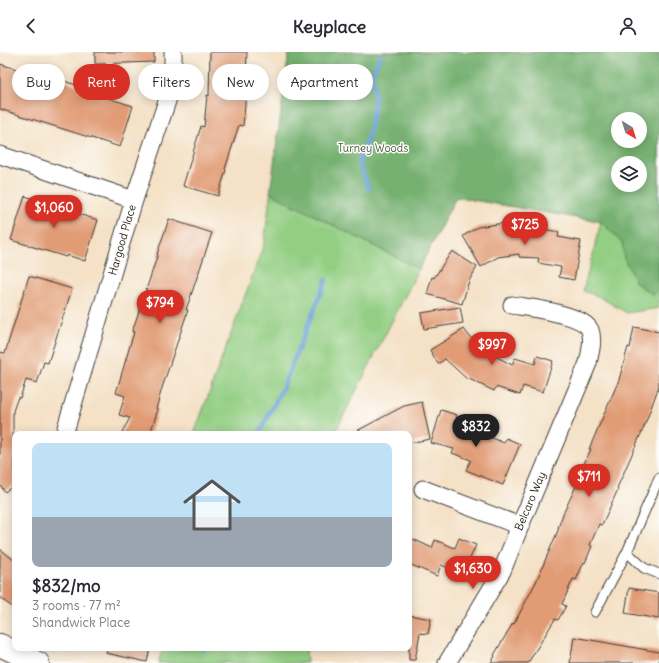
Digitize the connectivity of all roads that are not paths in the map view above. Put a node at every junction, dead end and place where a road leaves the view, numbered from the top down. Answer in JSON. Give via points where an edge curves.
{"nodes":[{"id":1,"x":173,"y":52,"type":"edge"},
{"id":2,"x":0,"y":154,"type":"edge"},
{"id":3,"x":134,"y":200,"type":"junction"},
{"id":4,"x":512,"y":305,"type":"dead end"},
{"id":5,"x":66,"y":428,"type":"dead end"},
{"id":6,"x":659,"y":478,"type":"edge"},
{"id":7,"x":423,"y":490,"type":"dead end"},
{"id":8,"x":520,"y":526,"type":"junction"},
{"id":9,"x":627,"y":552,"type":"junction"},
{"id":10,"x":659,"y":574,"type":"edge"},
{"id":11,"x":595,"y":612,"type":"dead end"},
{"id":12,"x":0,"y":645,"type":"edge"},
{"id":13,"x":12,"y":651,"type":"edge"},
{"id":14,"x":13,"y":651,"type":"edge"},
{"id":15,"x":38,"y":663,"type":"edge"},
{"id":16,"x":447,"y":663,"type":"edge"}],
"edges":[{"from":1,"to":3,"type":"street","name":"Hargood Place","via":[[173,83]]},
{"from":2,"to":3,"type":"street"},
{"from":3,"to":5,"type":"street","name":"Hargood Place"},
{"from":4,"to":8,"type":"street","name":"Belcaro Way","via":[[572,317],[583,322],[590,330],[592,344],[588,364]]},
{"from":6,"to":9,"type":"lane"},
{"from":7,"to":8,"type":"street"},
{"from":8,"to":16,"type":"street","name":"Belcaro Way","via":[[502,571]]},
{"from":9,"to":10,"type":"lane","via":[[644,568]]},
{"from":9,"to":11,"type":"lane"},
{"from":12,"to":13,"type":"street"},
{"from":14,"to":15,"type":"street"}]}
